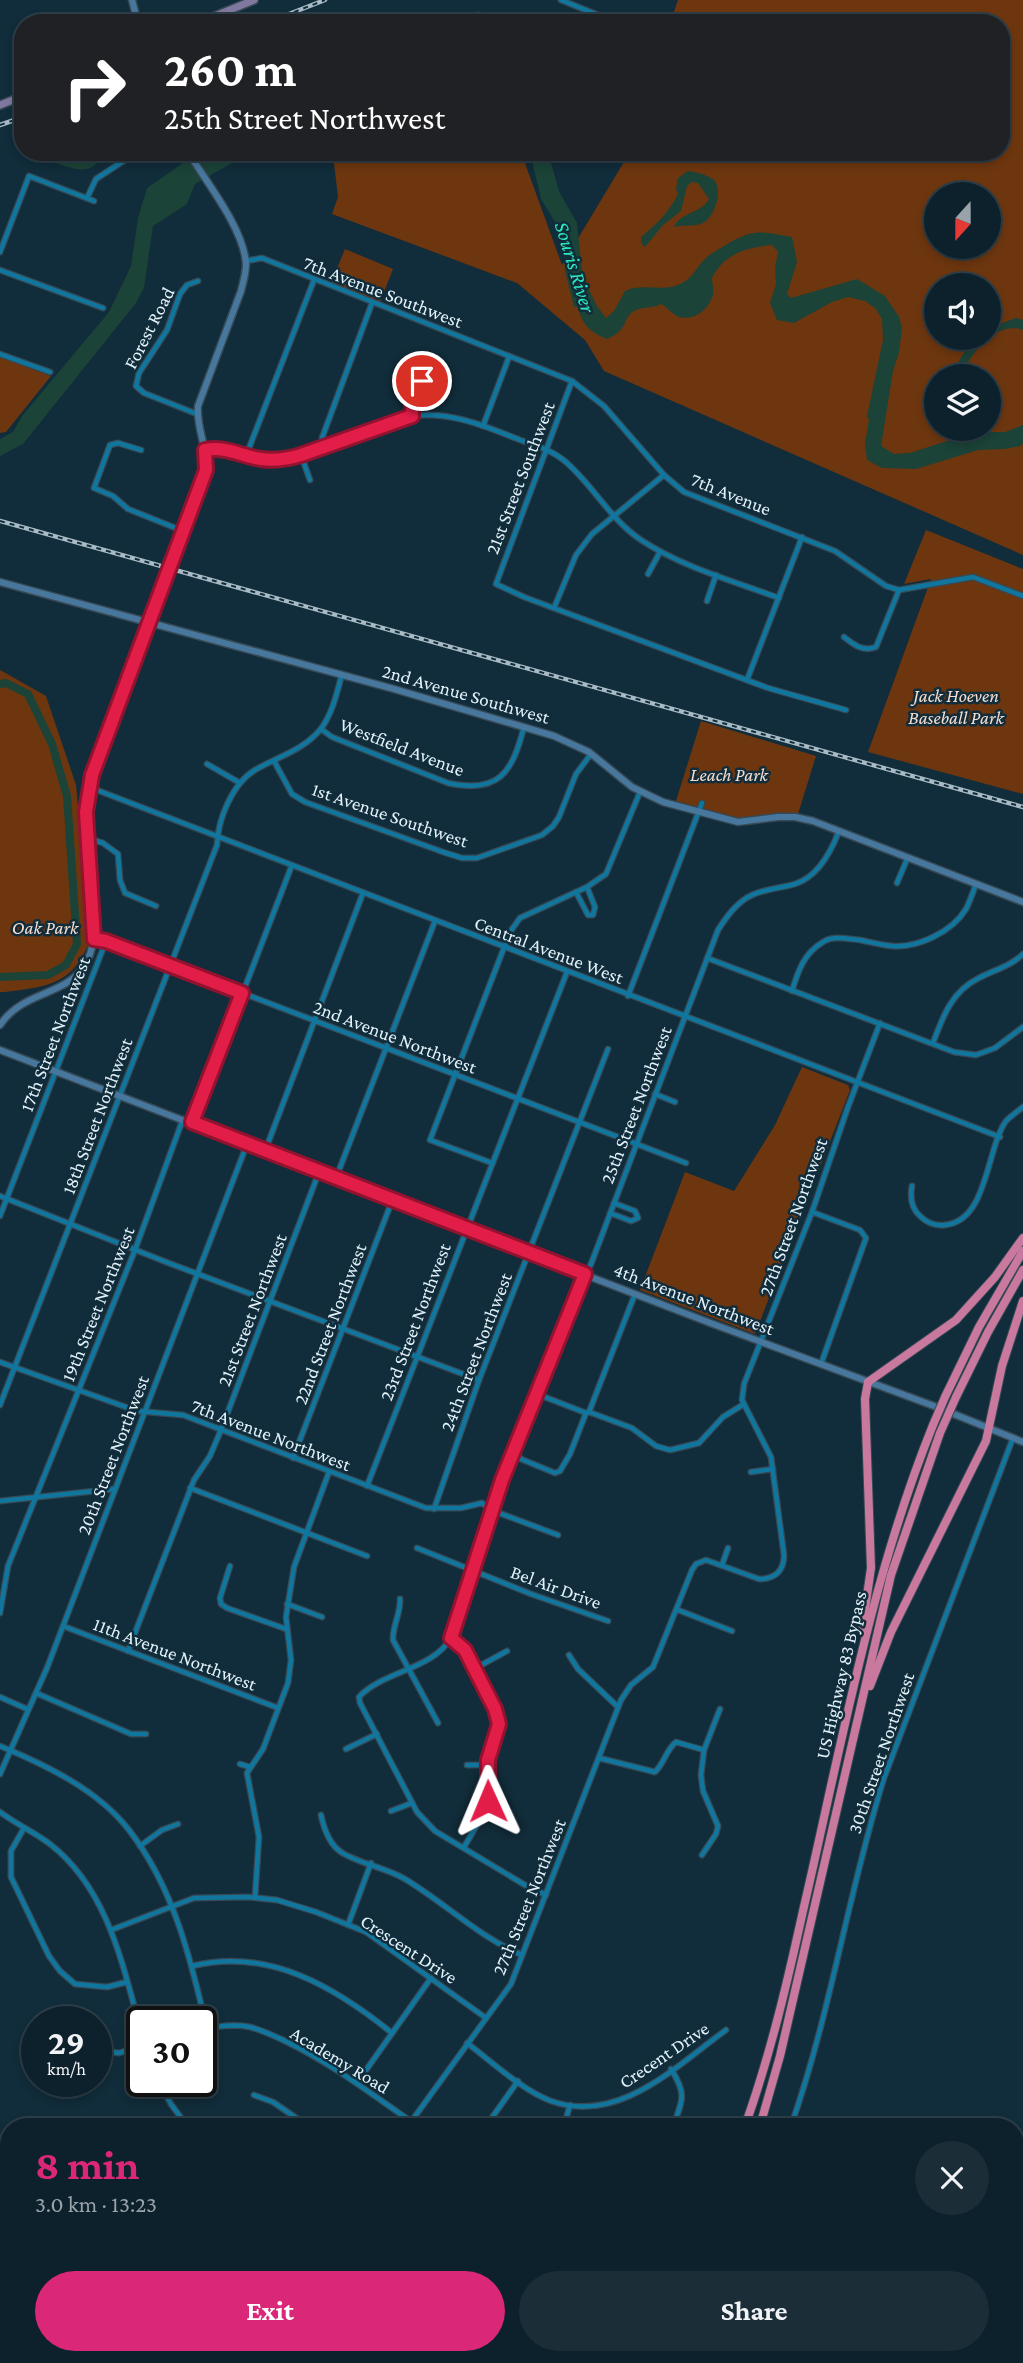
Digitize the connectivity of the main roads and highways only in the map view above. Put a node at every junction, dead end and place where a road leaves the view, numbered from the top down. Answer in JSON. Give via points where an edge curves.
{"nodes":[{"id":1,"x":254,"y":0,"type":"edge"},
{"id":2,"x":220,"y":14,"type":"edge"},
{"id":3,"x":193,"y":161,"type":"edge"},
{"id":4,"x":0,"y":582,"type":"edge"},
{"id":5,"x":148,"y":621,"type":"junction"},
{"id":6,"x":1023,"y":902,"type":"edge"},
{"id":7,"x":0,"y":1025,"type":"edge"},
{"id":8,"x":0,"y":1050,"type":"edge"},
{"id":9,"x":1023,"y":1238,"type":"edge"},
{"id":10,"x":1023,"y":1251,"type":"edge"},
{"id":11,"x":1023,"y":1270,"type":"edge"},
{"id":12,"x":1023,"y":1301,"type":"edge"},
{"id":13,"x":868,"y":1382,"type":"junction"},
{"id":14,"x":990,"y":1429,"type":"junction"},
{"id":15,"x":1023,"y":1442,"type":"edge"},
{"id":16,"x":849,"y":1708,"type":"junction"},
{"id":17,"x":856,"y":1724,"type":"junction"},
{"id":18,"x":748,"y":2118,"type":"edge"},
{"id":19,"x":762,"y":2118,"type":"edge"}],
"edges":[{"from":1,"to":2,"type":"main road"},
{"from":3,"to":5,"type":"main road","via":[[230,220],[246,261],[246,274],[200,397],[198,429],[206,470]]},
{"from":4,"to":5,"type":"main road","name":"2nd Avenue Southwest"},
{"from":5,"to":6,"type":"main road","name":"2nd Avenue Southwest","via":[[574,743],[640,792],[663,802],[738,822],[795,817]]},
{"from":5,"to":7,"type":"main road","via":[[89,787],[86,812],[94,939],[87,961],[74,979],[18,1005]]},
{"from":8,"to":13,"type":"main road","name":"4th Avenue Northwest"},
{"from":9,"to":13,"type":"highway","via":[[956,1320]]},
{"from":10,"to":16,"type":"highway","name":"US Highway 83 Bypass","bridge":true,"via":[[979,1327],[911,1480],[881,1574]]},
{"from":11,"to":17,"type":"highway","name":"US Highway 83 Bypass","bridge":true,"via":[[940,1433],[891,1574]]},
{"from":12,"to":14,"type":"highway","via":[[1002,1366]]},
{"from":13,"to":14,"type":"main road","name":"4th Avenue Northwest"},
{"from":13,"to":16,"type":"highway","via":[[870,1579]]},
{"from":14,"to":15,"type":"main road","name":"4th Avenue Northwest"},
{"from":14,"to":17,"type":"highway","via":[[881,1654]]},
{"from":16,"to":18,"type":"highway","name":"US Highway 83 Bypass","via":[[784,1997]]},
{"from":17,"to":19,"type":"highway","name":"US Highway 83 Bypass"}]}
